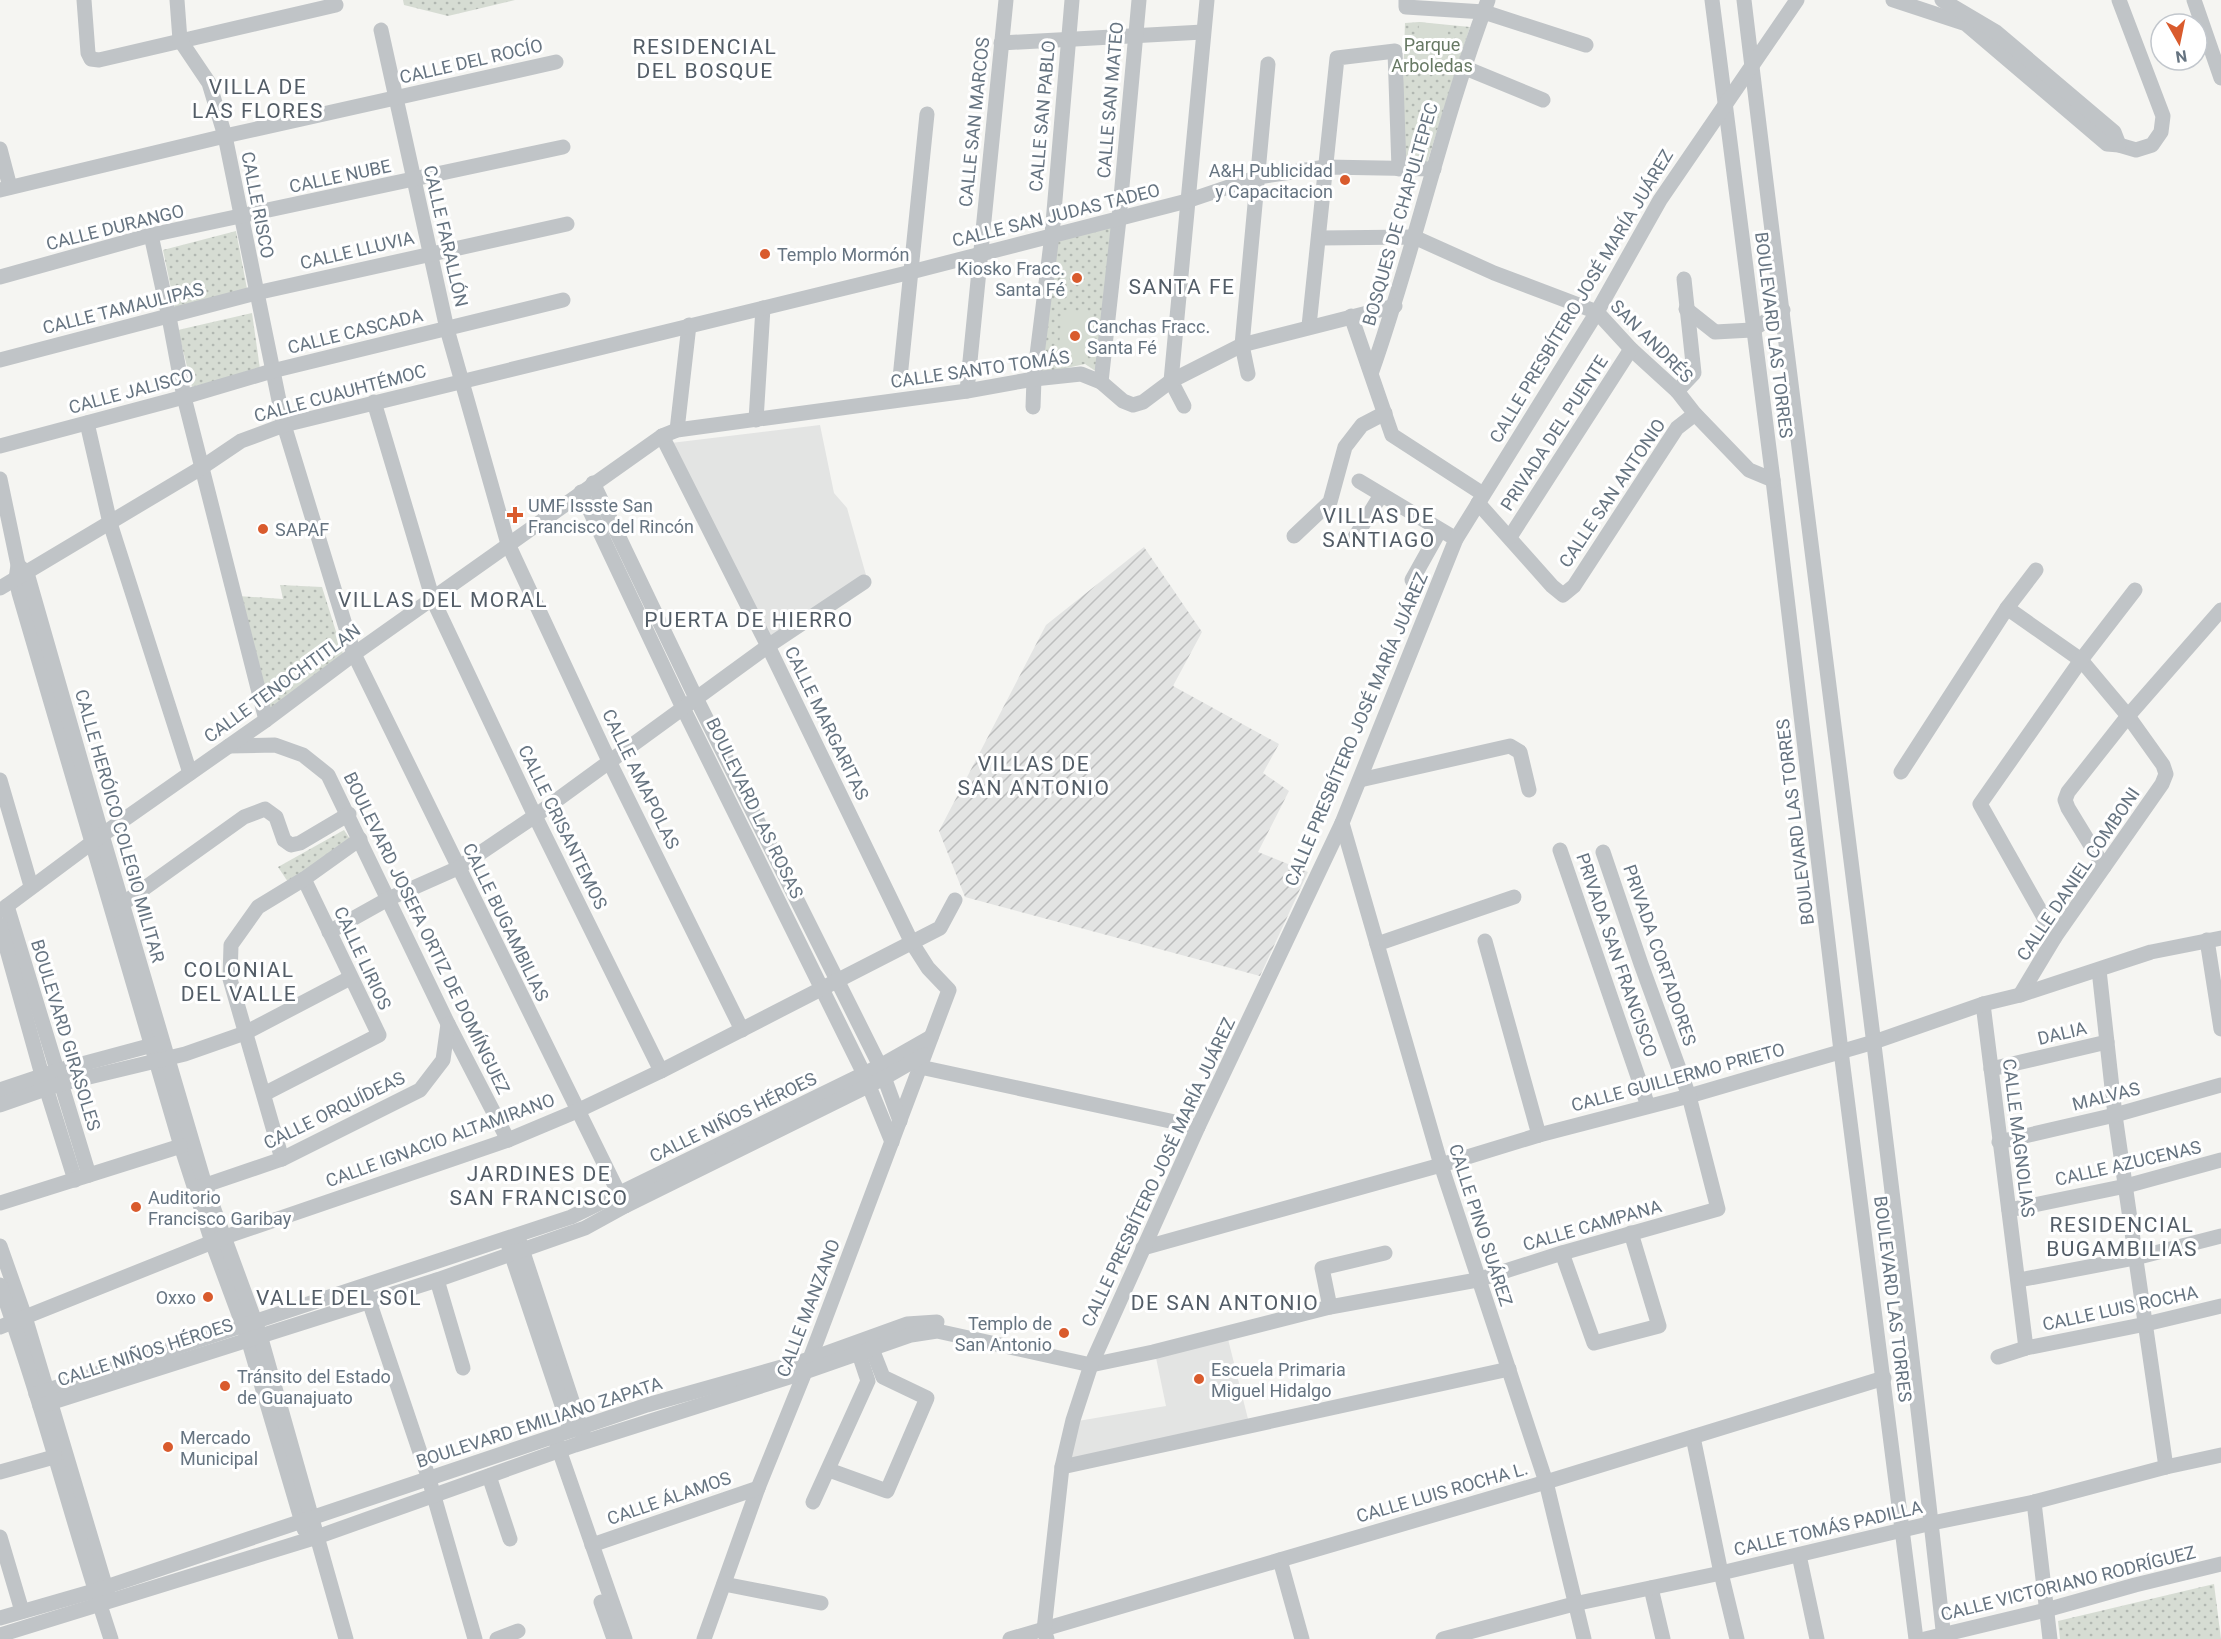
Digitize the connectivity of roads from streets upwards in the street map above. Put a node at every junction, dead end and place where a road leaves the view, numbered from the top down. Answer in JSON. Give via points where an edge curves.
{"nodes":[{"id":1,"x":84,"y":0,"type":"edge"},
{"id":2,"x":177,"y":0,"type":"edge"},
{"id":3,"x":1006,"y":0,"type":"edge"},
{"id":4,"x":1072,"y":0,"type":"edge"},
{"id":5,"x":1139,"y":0,"type":"edge"},
{"id":6,"x":1207,"y":0,"type":"edge"},
{"id":7,"x":1712,"y":0,"type":"edge"},
{"id":8,"x":1744,"y":0,"type":"edge"},
{"id":9,"x":1797,"y":0,"type":"edge"},
{"id":10,"x":1893,"y":0,"type":"edge"},
{"id":11,"x":1942,"y":0,"type":"edge"},
{"id":12,"x":2119,"y":0,"type":"edge"},
{"id":13,"x":2194,"y":0,"type":"edge"},
{"id":14,"x":1406,"y":4,"type":"edge"},
{"id":15,"x":315,"y":5,"type":"edge"},
{"id":16,"x":336,"y":5,"type":"dead end"},
{"id":17,"x":1486,"y":6,"type":"edge"},
{"id":18,"x":1970,"y":21,"type":"junction"},
{"id":19,"x":381,"y":30,"type":"dead end"},
{"id":20,"x":1203,"y":32,"type":"junction"},
{"id":21,"x":1136,"y":35,"type":"junction"},
{"id":22,"x":1068,"y":39,"type":"junction"},
{"id":23,"x":180,"y":40,"type":"junction"},
{"id":24,"x":1002,"y":43,"type":"junction"},
{"id":25,"x":1586,"y":45,"type":"dead end"},
{"id":26,"x":556,"y":62,"type":"dead end"},
{"id":27,"x":1268,"y":64,"type":"dead end"},
{"id":28,"x":1462,"y":68,"type":"junction"},
{"id":29,"x":1744,"y":78,"type":"junction"},
{"id":30,"x":2221,"y":78,"type":"edge"},
{"id":31,"x":395,"y":99,"type":"junction"},
{"id":32,"x":1543,"y":100,"type":"dead end"},
{"id":33,"x":1724,"y":105,"type":"junction"},
{"id":34,"x":927,"y":114,"type":"dead end"},
{"id":35,"x":225,"y":136,"type":"junction"},
{"id":36,"x":563,"y":147,"type":"dead end"},
{"id":37,"x":0,"y":149,"type":"edge"},
{"id":38,"x":1326,"y":167,"type":"junction"},
{"id":39,"x":1434,"y":169,"type":"junction"},
{"id":40,"x":1400,"y":170,"type":"junction"},
{"id":41,"x":1258,"y":177,"type":"junction"},
{"id":42,"x":414,"y":180,"type":"junction"},
{"id":43,"x":5,"y":188,"type":"edge"},
{"id":44,"x":1187,"y":201,"type":"junction"},
{"id":45,"x":240,"y":217,"type":"junction"},
{"id":46,"x":1119,"y":219,"type":"junction"},
{"id":47,"x":567,"y":224,"type":"dead end"},
{"id":48,"x":151,"y":235,"type":"junction"},
{"id":49,"x":1052,"y":235,"type":"junction"},
{"id":50,"x":1414,"y":237,"type":"junction"},
{"id":51,"x":1320,"y":238,"type":"junction"},
{"id":52,"x":431,"y":253,"type":"junction"},
{"id":53,"x":979,"y":255,"type":"junction"},
{"id":54,"x":910,"y":272,"type":"junction"},
{"id":55,"x":0,"y":277,"type":"edge"},
{"id":56,"x":1684,"y":279,"type":"dead end"},
{"id":57,"x":256,"y":294,"type":"junction"},
{"id":58,"x":563,"y":300,"type":"dead end"},
{"id":59,"x":1395,"y":306,"type":"junction"},
{"id":60,"x":763,"y":308,"type":"junction"},
{"id":61,"x":1686,"y":309,"type":"junction"},
{"id":62,"x":1597,"y":312,"type":"junction"},
{"id":63,"x":1351,"y":316,"type":"junction"},
{"id":64,"x":169,"y":317,"type":"junction"},
{"id":65,"x":1769,"y":320,"type":"junction"},
{"id":66,"x":689,"y":325,"type":"junction"},
{"id":67,"x":1309,"y":326,"type":"junction"},
{"id":68,"x":447,"y":329,"type":"junction"},
{"id":69,"x":1242,"y":345,"type":"junction"},
{"id":70,"x":1631,"y":349,"type":"junction"},
{"id":71,"x":0,"y":360,"type":"edge"},
{"id":72,"x":272,"y":371,"type":"junction"},
{"id":73,"x":1372,"y":371,"type":"junction"},
{"id":74,"x":1248,"y":374,"type":"dead end"},
{"id":75,"x":900,"y":378,"type":"dead end"},
{"id":76,"x":1034,"y":379,"type":"junction"},
{"id":77,"x":1171,"y":381,"type":"junction"},
{"id":78,"x":461,"y":382,"type":"junction"},
{"id":79,"x":1101,"y":382,"type":"junction"},
{"id":80,"x":967,"y":391,"type":"junction"},
{"id":81,"x":1677,"y":391,"type":"junction"},
{"id":82,"x":184,"y":398,"type":"junction"},
{"id":83,"x":374,"y":402,"type":"junction"},
{"id":84,"x":1033,"y":406,"type":"dead end"},
{"id":85,"x":1184,"y":406,"type":"dead end"},
{"id":86,"x":1385,"y":413,"type":"junction"},
{"id":87,"x":1695,"y":414,"type":"junction"},
{"id":88,"x":756,"y":420,"type":"junction"},
{"id":89,"x":87,"y":423,"type":"junction"},
{"id":90,"x":284,"y":425,"type":"junction"},
{"id":91,"x":677,"y":430,"type":"junction"},
{"id":92,"x":662,"y":436,"type":"junction"},
{"id":93,"x":0,"y":446,"type":"edge"},
{"id":94,"x":201,"y":468,"type":"junction"},
{"id":95,"x":0,"y":479,"type":"edge"},
{"id":96,"x":1773,"y":480,"type":"junction"},
{"id":97,"x":1359,"y":481,"type":"dead end"},
{"id":98,"x":587,"y":488,"type":"junction"},
{"id":99,"x":1381,"y":495,"type":"junction"},
{"id":100,"x":1481,"y":498,"type":"junction"},
{"id":101,"x":110,"y":524,"type":"junction"},
{"id":102,"x":1440,"y":530,"type":"junction"},
{"id":103,"x":1294,"y":536,"type":"dead end"},
{"id":104,"x":1510,"y":537,"type":"junction"},
{"id":105,"x":1456,"y":539,"type":"junction"},
{"id":106,"x":1352,"y":542,"type":"dead end"},
{"id":107,"x":508,"y":544,"type":"junction"},
{"id":108,"x":2036,"y":570,"type":"dead end"},
{"id":109,"x":20,"y":572,"type":"junction"},
{"id":110,"x":1412,"y":580,"type":"dead end"},
{"id":111,"x":864,"y":582,"type":"dead end"},
{"id":112,"x":0,"y":588,"type":"edge"},
{"id":113,"x":2135,"y":590,"type":"dead end"},
{"id":114,"x":433,"y":600,"type":"junction"},
{"id":115,"x":2007,"y":608,"type":"junction"},
{"id":116,"x":2221,"y":610,"type":"edge"},
{"id":117,"x":768,"y":646,"type":"junction"},
{"id":118,"x":354,"y":654,"type":"junction"},
{"id":119,"x":2081,"y":660,"type":"junction"},
{"id":120,"x":696,"y":698,"type":"junction"},
{"id":121,"x":683,"y":708,"type":"junction"},
{"id":122,"x":2128,"y":716,"type":"junction"},
{"id":123,"x":266,"y":720,"type":"junction"},
{"id":124,"x":229,"y":746,"type":"junction"},
{"id":125,"x":609,"y":761,"type":"junction"},
{"id":126,"x":1901,"y":772,"type":"dead end"},
{"id":127,"x":189,"y":773,"type":"junction"},
{"id":128,"x":0,"y":780,"type":"edge"},
{"id":129,"x":1360,"y":780,"type":"junction"},
{"id":130,"x":1529,"y":790,"type":"dead end"},
{"id":131,"x":349,"y":814,"type":"junction"},
{"id":132,"x":535,"y":816,"type":"junction"},
{"id":133,"x":1342,"y":823,"type":"junction"},
{"id":134,"x":97,"y":839,"type":"junction"},
{"id":135,"x":360,"y":839,"type":"junction"},
{"id":136,"x":1560,"y":850,"type":"dead end"},
{"id":137,"x":1603,"y":852,"type":"dead end"},
{"id":138,"x":2104,"y":867,"type":"junction"},
{"id":139,"x":458,"y":868,"type":"junction"},
{"id":140,"x":304,"y":879,"type":"junction"},
{"id":141,"x":31,"y":886,"type":"junction"},
{"id":142,"x":1514,"y":897,"type":"dead end"},
{"id":143,"x":388,"y":899,"type":"junction"},
{"id":144,"x":955,"y":900,"type":"dead end"},
{"id":145,"x":4,"y":908,"type":"edge"},
{"id":146,"x":117,"y":908,"type":"junction"},
{"id":147,"x":0,"y":925,"type":"edge"},
{"id":148,"x":329,"y":932,"type":"junction"},
{"id":149,"x":2055,"y":937,"type":"junction"},
{"id":150,"x":2214,"y":939,"type":"edge"},
{"id":151,"x":1485,"y":940,"type":"dead end"},
{"id":152,"x":912,"y":943,"type":"junction"},
{"id":153,"x":1377,"y":944,"type":"junction"},
{"id":154,"x":2099,"y":970,"type":"junction"},
{"id":155,"x":350,"y":978,"type":"junction"},
{"id":156,"x":838,"y":981,"type":"junction"},
{"id":157,"x":823,"y":988,"type":"junction"},
{"id":158,"x":949,"y":990,"type":"joint"},
{"id":159,"x":2020,"y":995,"type":"junction"},
{"id":160,"x":1983,"y":1004,"type":"junction"},
{"id":161,"x":448,"y":1024,"type":"junction"},
{"id":162,"x":2221,"y":1029,"type":"edge"},
{"id":163,"x":742,"y":1030,"type":"junction"},
{"id":164,"x":245,"y":1033,"type":"junction"},
{"id":165,"x":931,"y":1038,"type":"junction"},
{"id":166,"x":1875,"y":1042,"type":"junction"},
{"id":167,"x":2107,"y":1042,"type":"junction"},
{"id":168,"x":158,"y":1044,"type":"junction"},
{"id":169,"x":1841,"y":1051,"type":"junction"},
{"id":170,"x":162,"y":1060,"type":"junction"},
{"id":171,"x":922,"y":1061,"type":"junction"},
{"id":172,"x":1991,"y":1069,"type":"junction"},
{"id":173,"x":661,"y":1071,"type":"junction"},
{"id":174,"x":882,"y":1072,"type":"junction"},
{"id":175,"x":51,"y":1080,"type":"junction"},
{"id":176,"x":867,"y":1080,"type":"junction"},
{"id":177,"x":2221,"y":1085,"type":"edge"},
{"id":178,"x":0,"y":1090,"type":"edge"},
{"id":179,"x":264,"y":1094,"type":"junction"},
{"id":180,"x":1689,"y":1096,"type":"junction"},
{"id":181,"x":0,"y":1106,"type":"edge"},
{"id":182,"x":1648,"y":1106,"type":"junction"},
{"id":183,"x":577,"y":1111,"type":"junction"},
{"id":184,"x":2115,"y":1114,"type":"junction"},
{"id":185,"x":900,"y":1121,"type":"junction"},
{"id":186,"x":1198,"y":1128,"type":"junction"},
{"id":187,"x":1539,"y":1135,"type":"junction"},
{"id":188,"x":508,"y":1140,"type":"junction"},
{"id":189,"x":892,"y":1142,"type":"junction"},
{"id":190,"x":1999,"y":1142,"type":"junction"},
{"id":191,"x":181,"y":1146,"type":"junction"},
{"id":192,"x":282,"y":1159,"type":"junction"},
{"id":193,"x":2221,"y":1160,"type":"edge"},
{"id":194,"x":1440,"y":1165,"type":"junction"},
{"id":195,"x":82,"y":1178,"type":"junction"},
{"id":196,"x":2126,"y":1186,"type":"junction"},
{"id":197,"x":200,"y":1187,"type":"junction"},
{"id":198,"x":622,"y":1200,"type":"junction"},
{"id":199,"x":0,"y":1203,"type":"edge"},
{"id":200,"x":1718,"y":1209,"type":"joint"},
{"id":201,"x":2009,"y":1210,"type":"junction"},
{"id":202,"x":1631,"y":1233,"type":"junction"},
{"id":203,"x":2221,"y":1236,"type":"edge"},
{"id":204,"x":218,"y":1239,"type":"junction"},
{"id":205,"x":514,"y":1244,"type":"junction"},
{"id":206,"x":0,"y":1246,"type":"edge"},
{"id":207,"x":1143,"y":1248,"type":"junction"},
{"id":208,"x":1385,"y":1253,"type":"dead end"},
{"id":209,"x":1562,"y":1253,"type":"junction"},
{"id":210,"x":2135,"y":1258,"type":"junction"},
{"id":211,"x":437,"y":1280,"type":"junction"},
{"id":212,"x":1478,"y":1280,"type":"junction"},
{"id":213,"x":2019,"y":1280,"type":"junction"},
{"id":214,"x":0,"y":1285,"type":"edge"},
{"id":215,"x":366,"y":1294,"type":"junction"},
{"id":216,"x":2221,"y":1306,"type":"edge"},
{"id":217,"x":1330,"y":1307,"type":"junction"},
{"id":218,"x":13,"y":1322,"type":"edge"},
{"id":219,"x":2146,"y":1324,"type":"junction"},
{"id":220,"x":251,"y":1330,"type":"junction"},
{"id":221,"x":2026,"y":1348,"type":"junction"},
{"id":222,"x":866,"y":1351,"type":"junction"},
{"id":223,"x":1998,"y":1357,"type":"dead end"},
{"id":224,"x":1093,"y":1360,"type":"junction"},
{"id":225,"x":808,"y":1365,"type":"junction"},
{"id":226,"x":463,"y":1368,"type":"dead end"},
{"id":227,"x":1509,"y":1368,"type":"junction"},
{"id":228,"x":1884,"y":1378,"type":"junction"},
{"id":229,"x":875,"y":1379,"type":"junction"},
{"id":230,"x":43,"y":1398,"type":"junction"},
{"id":231,"x":578,"y":1437,"type":"junction"},
{"id":232,"x":1693,"y":1437,"type":"junction"},
{"id":233,"x":553,"y":1445,"type":"junction"},
{"id":234,"x":2221,"y":1455,"type":"edge"},
{"id":235,"x":54,"y":1457,"type":"junction"},
{"id":236,"x":1062,"y":1467,"type":"junction"},
{"id":237,"x":2166,"y":1467,"type":"junction"},
{"id":238,"x":829,"y":1470,"type":"junction"},
{"id":239,"x":0,"y":1472,"type":"edge"},
{"id":240,"x":489,"y":1476,"type":"junction"},
{"id":241,"x":429,"y":1479,"type":"junction"},
{"id":242,"x":1546,"y":1482,"type":"junction"},
{"id":243,"x":758,"y":1488,"type":"junction"},
{"id":244,"x":432,"y":1495,"type":"junction"},
{"id":245,"x":813,"y":1502,"type":"dead end"},
{"id":246,"x":2034,"y":1502,"type":"junction"},
{"id":247,"x":307,"y":1520,"type":"junction"},
{"id":248,"x":1932,"y":1523,"type":"junction"},
{"id":249,"x":1903,"y":1531,"type":"junction"},
{"id":250,"x":0,"y":1537,"type":"edge"},
{"id":251,"x":312,"y":1538,"type":"junction"},
{"id":252,"x":510,"y":1539,"type":"dead end"},
{"id":253,"x":592,"y":1545,"type":"junction"},
{"id":254,"x":1799,"y":1555,"type":"junction"},
{"id":255,"x":1280,"y":1560,"type":"junction"},
{"id":256,"x":2221,"y":1564,"type":"edge"},
{"id":257,"x":1721,"y":1573,"type":"junction"},
{"id":258,"x":724,"y":1584,"type":"junction"},
{"id":259,"x":1651,"y":1588,"type":"junction"},
{"id":260,"x":102,"y":1596,"type":"junction"},
{"id":261,"x":820,"y":1603,"type":"dead end"},
{"id":262,"x":1574,"y":1604,"type":"junction"},
{"id":263,"x":2046,"y":1610,"type":"junction"},
{"id":264,"x":22,"y":1611,"type":"junction"},
{"id":265,"x":0,"y":1618,"type":"edge"},
{"id":266,"x":518,"y":1631,"type":"dead end"},
{"id":267,"x":1046,"y":1634,"type":"edge"},
{"id":268,"x":0,"y":1635,"type":"edge"},
{"id":269,"x":1481,"y":1635,"type":"edge"},
{"id":270,"x":1944,"y":1638,"type":"edge"},
{"id":271,"x":111,"y":1639,"type":"edge"},
{"id":272,"x":346,"y":1639,"type":"edge"},
{"id":273,"x":475,"y":1639,"type":"edge"},
{"id":274,"x":497,"y":1639,"type":"edge"},
{"id":275,"x":614,"y":1639,"type":"edge"},
{"id":276,"x":625,"y":1639,"type":"edge"},
{"id":277,"x":704,"y":1639,"type":"edge"},
{"id":278,"x":1011,"y":1639,"type":"edge"},
{"id":279,"x":1302,"y":1639,"type":"edge"},
{"id":280,"x":1443,"y":1639,"type":"edge"},
{"id":281,"x":1584,"y":1639,"type":"edge"},
{"id":282,"x":1663,"y":1639,"type":"edge"},
{"id":283,"x":1737,"y":1639,"type":"edge"},
{"id":284,"x":1817,"y":1639,"type":"edge"},
{"id":285,"x":1916,"y":1639,"type":"edge"},
{"id":286,"x":1925,"y":1639,"type":"edge"},
{"id":287,"x":2050,"y":1639,"type":"edge"}],
"edges":[{"from":1,"to":23,"type":"street","via":[[91,59]]},
{"from":2,"to":23,"type":"street","name":"CALLE RISCO"},
{"from":3,"to":24,"type":"street","name":"CALLE SAN MARCOS"},
{"from":4,"to":22,"type":"street","name":"CALLE SAN PABLO"},
{"from":5,"to":21,"type":"street","name":"CALLE SAN MATEO"},
{"from":6,"to":20,"type":"street"},
{"from":7,"to":33,"type":"street","name":"BOULEVARD LAS TORRES"},
{"from":8,"to":29,"type":"street","name":"BOULEVARD LAS TORRES"},
{"from":9,"to":29,"type":"street","name":"CALLE PRESBÍTERO JOSÉ MARÍA JUÁREZ"},
{"from":10,"to":18,"type":"street"},
{"from":11,"to":18,"type":"street"},
{"from":12,"to":18,"type":"street","via":[[2163,116],[2161,132],[2152,146],[2136,150],[2119,145],[2114,132]]},
{"from":13,"to":30,"type":"street"},
{"from":14,"to":17,"type":"street"},
{"from":15,"to":16,"type":"street"},
{"from":15,"to":23,"type":"street"},
{"from":17,"to":25,"type":"street"},
{"from":17,"to":28,"type":"street","name":"BOSQUES DE CHAPULTEPEC"},
{"from":19,"to":31,"type":"street","name":"CALLE FARALLÓN"},
{"from":20,"to":21,"type":"street"},
{"from":20,"to":44,"type":"street"},
{"from":21,"to":22,"type":"street"},
{"from":21,"to":46,"type":"street","name":"CALLE SAN MATEO"},
{"from":22,"to":24,"type":"street"},
{"from":22,"to":49,"type":"street","name":"CALLE SAN PABLO"},
{"from":23,"to":35,"type":"street","name":"CALLE RISCO","via":[[209,83]]},
{"from":24,"to":53,"type":"street","name":"CALLE SAN MARCOS"},
{"from":26,"to":31,"type":"street","name":"CALLE DEL ROCÍO"},
{"from":27,"to":41,"type":"street"},
{"from":28,"to":32,"type":"street"},
{"from":28,"to":39,"type":"street","name":"BOSQUES DE CHAPULTEPEC"},
{"from":29,"to":33,"type":"street","name":"CALLE PRESBÍTERO JOSÉ MARÍA JUÁREZ"},
{"from":29,"to":65,"type":"street","name":"BOULEVARD LAS TORRES"},
{"from":31,"to":35,"type":"street","name":"CALLE DEL ROCÍO"},
{"from":31,"to":42,"type":"street","name":"CALLE FARALLÓN"},
{"from":33,"to":62,"type":"street","name":"CALLE PRESBÍTERO JOSÉ MARÍA JUÁREZ","via":[[1660,200]]},
{"from":33,"to":65,"type":"street","name":"BOULEVARD LAS TORRES"},
{"from":34,"to":54,"type":"street"},
{"from":35,"to":43,"type":"street","name":"CALLE DEL ROCÍO"},
{"from":35,"to":45,"type":"street","name":"CALLE RISCO"},
{"from":36,"to":42,"type":"street","name":"CALLE NUBE"},
{"from":37,"to":43,"type":"street"},
{"from":38,"to":40,"type":"street","name":"CALLE SAN JUDAS TADEO"},
{"from":38,"to":40,"type":"street","via":[[1337,58],[1395,51]]},
{"from":38,"to":41,"type":"street","name":"CALLE SAN JUDAS TADEO"},
{"from":38,"to":51,"type":"street"},
{"from":39,"to":40,"type":"street","name":"CALLE SAN JUDAS TADEO"},
{"from":39,"to":50,"type":"street","name":"BOSQUES DE CHAPULTEPEC"},
{"from":41,"to":44,"type":"street","name":"CALLE SAN JUDAS TADEO"},
{"from":41,"to":69,"type":"street"},
{"from":42,"to":45,"type":"street","name":"CALLE NUBE"},
{"from":42,"to":52,"type":"street","name":"CALLE FARALLÓN"},
{"from":44,"to":46,"type":"street","name":"CALLE SAN JUDAS TADEO"},
{"from":44,"to":77,"type":"street"},
{"from":45,"to":48,"type":"street","name":"CALLE DURANGO"},
{"from":45,"to":57,"type":"street","name":"CALLE RISCO"},
{"from":46,"to":49,"type":"street","name":"CALLE SAN JUDAS TADEO"},
{"from":46,"to":79,"type":"street","name":"CALLE SAN MATEO"},
{"from":47,"to":52,"type":"street","name":"CALLE LLUVIA"},
{"from":48,"to":55,"type":"street","name":"CALLE DURANGO"},
{"from":48,"to":64,"type":"street"},
{"from":49,"to":53,"type":"street","name":"CALLE SAN JUDAS TADEO"},
{"from":49,"to":76,"type":"street","name":"CALLE SAN PABLO"},
{"from":50,"to":51,"type":"street"},
{"from":50,"to":59,"type":"street","name":"BOSQUES DE CHAPULTEPEC"},
{"from":50,"to":62,"type":"street","name":"SAN ANDRÉS"},
{"from":51,"to":67,"type":"street"},
{"from":52,"to":57,"type":"street","name":"CALLE LLUVIA"},
{"from":52,"to":68,"type":"street","name":"CALLE FARALLÓN"},
{"from":53,"to":54,"type":"street","name":"CALLE SAN JUDAS TADEO"},
{"from":53,"to":80,"type":"street","name":"CALLE SAN MARCOS"},
{"from":54,"to":60,"type":"street","name":"CALLE SAN JUDAS TADEO"},
{"from":54,"to":75,"type":"street"},
{"from":56,"to":61,"type":"street"},
{"from":57,"to":64,"type":"street","name":"CALLE TAMAULIPAS"},
{"from":57,"to":72,"type":"street","name":"CALLE RISCO"},
{"from":58,"to":68,"type":"street","name":"CALLE CASCADA"},
{"from":59,"to":63,"type":"street","name":"CALLE SANTO TOMÁS"},
{"from":59,"to":73,"type":"street","name":"BOSQUES DE CHAPULTEPEC"},
{"from":60,"to":66,"type":"street","name":"CALLE SAN JUDAS TADEO"},
{"from":60,"to":88,"type":"street"},
{"from":61,"to":65,"type":"street","via":[[1715,332]]},
{"from":61,"to":81,"type":"street","via":[[1694,373]]},
{"from":62,"to":70,"type":"street","name":"SAN ANDRÉS"},
{"from":62,"to":100,"type":"street","name":"CALLE PRESBÍTERO JOSÉ MARÍA JUÁREZ"},
{"from":63,"to":67,"type":"street","name":"CALLE SANTO TOMÁS"},
{"from":63,"to":73,"type":"street"},
{"from":64,"to":71,"type":"street","name":"CALLE TAMAULIPAS"},
{"from":64,"to":82,"type":"street"},
{"from":65,"to":96,"type":"street","name":"BOULEVARD LAS TORRES"},
{"from":65,"to":166,"type":"street","name":"BOULEVARD LAS TORRES"},
{"from":66,"to":78,"type":"street","name":"CALLE CUAUHTÉMOC"},
{"from":66,"to":91,"type":"street"},
{"from":67,"to":69,"type":"street","name":"CALLE SANTO TOMÁS"},
{"from":68,"to":72,"type":"street","name":"CALLE CASCADA"},
{"from":68,"to":78,"type":"street","name":"CALLE FARALLÓN"},
{"from":69,"to":74,"type":"street"},
{"from":69,"to":77,"type":"street","name":"CALLE SANTO TOMÁS"},
{"from":70,"to":81,"type":"street","name":"SAN ANDRÉS"},
{"from":70,"to":104,"type":"street","name":"PRIVADA DEL PUENTE"},
{"from":72,"to":82,"type":"street","name":"CALLE JALISCO"},
{"from":72,"to":90,"type":"street","name":"CALLE RISCO"},
{"from":73,"to":86,"type":"street"},
{"from":76,"to":79,"type":"street","name":"CALLE SANTO TOMÁS","via":[[1081,374]]},
{"from":76,"to":80,"type":"street","name":"CALLE SANTO TOMÁS"},
{"from":76,"to":84,"type":"street","name":"CALLE SAN PABLO"},
{"from":77,"to":79,"type":"street","name":"CALLE SANTO TOMÁS","via":[[1133,405]]},
{"from":77,"to":85,"type":"street"},
{"from":78,"to":83,"type":"street","name":"CALLE CUAUHTÉMOC"},
{"from":78,"to":107,"type":"street","name":"CALLE FARALLÓN"},
{"from":80,"to":88,"type":"street","name":"CALLE SANTO TOMÁS"},
{"from":81,"to":87,"type":"street","name":"SAN ANDRÉS"},
{"from":82,"to":89,"type":"street","name":"CALLE JALISCO"},
{"from":82,"to":94,"type":"street"},
{"from":83,"to":90,"type":"street","name":"CALLE CUAUHTÉMOC"},
{"from":83,"to":114,"type":"street","name":"CALLE CRISANTEMOS"},
{"from":86,"to":100,"type":"street","via":[[1392,435]]},
{"from":86,"to":103,"type":"street","via":[[1362,425],[1345,447],[1330,502]]},
{"from":87,"to":96,"type":"street","name":"SAN ANDRÉS","via":[[1749,470]]},
{"from":87,"to":104,"type":"street","name":"CALLE SAN ANTONIO","via":[[1677,428],[1574,586],[1563,595]]},
{"from":88,"to":91,"type":"street","name":"CALLE SANTO TOMÁS"},
{"from":89,"to":93,"type":"street","name":"CALLE JALISCO"},
{"from":89,"to":101,"type":"street"},
{"from":90,"to":94,"type":"street","name":"CALLE CUAUHTÉMOC","via":[[241,441]]},
{"from":90,"to":118,"type":"street","name":"CALLE BUGAMBILIAS"},
{"from":91,"to":92,"type":"street","name":"CALLE TENOCHTITLAN"},
{"from":92,"to":98,"type":"street","name":"CALLE TENOCHTITLAN"},
{"from":92,"to":117,"type":"street","name":"CALLE MARGARITAS"},
{"from":94,"to":101,"type":"street","name":"CALLE CUAUHTÉMOC"},
{"from":94,"to":123,"type":"street"},
{"from":95,"to":109,"type":"street","name":"CALLE HERÓICO COLEGIO MILITAR"},
{"from":96,"to":169,"type":"street","name":"BOULEVARD LAS TORRES"},
{"from":97,"to":99,"type":"street"},
{"from":98,"to":107,"type":"street","name":"CALLE TENOCHTITLAN"},
{"from":98,"to":120,"type":"street","name":"BOULEVARD LAS ROSAS"},
{"from":98,"to":121,"type":"street","name":"BOULEVARD LAS ROSAS"},
{"from":99,"to":102,"type":"street"},
{"from":99,"to":106,"type":"street"},
{"from":100,"to":104,"type":"street"},
{"from":100,"to":105,"type":"street","name":"CALLE PRESBÍTERO JOSÉ MARÍA JUÁREZ"},
{"from":101,"to":109,"type":"street","name":"CALLE CUAUHTÉMOC"},
{"from":101,"to":127,"type":"street"},
{"from":102,"to":105,"type":"street"},
{"from":102,"to":110,"type":"street"},
{"from":105,"to":129,"type":"street","name":"CALLE PRESBÍTERO JOSÉ MARÍA JUÁREZ"},
{"from":107,"to":114,"type":"street","name":"CALLE TENOCHTITLAN"},
{"from":107,"to":125,"type":"street","name":"CALLE AMAPOLAS"},
{"from":108,"to":115,"type":"street"},
{"from":109,"to":112,"type":"street","name":"CALLE CUAUHTÉMOC"},
{"from":109,"to":134,"type":"street","name":"CALLE HERÓICO COLEGIO MILITAR"},
{"from":111,"to":117,"type":"street"},
{"from":113,"to":119,"type":"street"},
{"from":114,"to":118,"type":"street","name":"CALLE TENOCHTITLAN"},
{"from":114,"to":132,"type":"street","name":"CALLE CRISANTEMOS"},
{"from":115,"to":119,"type":"street"},
{"from":115,"to":126,"type":"street"},
{"from":116,"to":122,"type":"street"},
{"from":117,"to":120,"type":"street"},
{"from":117,"to":152,"type":"street","name":"CALLE MARGARITAS"},
{"from":118,"to":123,"type":"street","name":"CALLE TENOCHTITLAN"},
{"from":118,"to":139,"type":"street","name":"CALLE BUGAMBILIAS"},
{"from":119,"to":122,"type":"street"},
{"from":119,"to":149,"type":"street","via":[[1980,804]]},
{"from":120,"to":121,"type":"street"},
{"from":120,"to":156,"type":"street","name":"BOULEVARD LAS ROSAS"},
{"from":121,"to":125,"type":"street"},
{"from":121,"to":157,"type":"street","name":"BOULEVARD LAS ROSAS"},
{"from":122,"to":138,"type":"street","name":"CALLE DANIEL COMBONI","via":[[2166,774]]},
{"from":122,"to":138,"type":"street","via":[[2065,800]]},
{"from":123,"to":124,"type":"street","name":"CALLE TENOCHTITLAN"},
{"from":124,"to":127,"type":"street","name":"CALLE TENOCHTITLAN"},
{"from":124,"to":131,"type":"street","name":"BOULEVARD JOSEFA ORTIZ DE DOMÍNGUEZ","via":[[275,745],[303,755],[328,775]]},
{"from":125,"to":132,"type":"street"},
{"from":125,"to":163,"type":"street","name":"CALLE AMAPOLAS"},
{"from":127,"to":134,"type":"street","name":"CALLE TENOCHTITLAN"},
{"from":128,"to":141,"type":"street"},
{"from":129,"to":130,"type":"street","via":[[1510,746],[1520,752]]},
{"from":129,"to":133,"type":"street","name":"CALLE PRESBÍTERO JOSÉ MARÍA JUÁREZ"},
{"from":131,"to":135,"type":"street","name":"BOULEVARD JOSEFA ORTIZ DE DOMÍNGUEZ"},
{"from":131,"to":146,"type":"street","via":[[291,845],[284,840],[276,817],[265,809],[244,817]]},
{"from":132,"to":139,"type":"street"},
{"from":132,"to":173,"type":"street","name":"CALLE CRISANTEMOS"},
{"from":133,"to":153,"type":"street","name":"CALLE PINO SUÁREZ"},
{"from":133,"to":186,"type":"street","name":"CALLE PRESBÍTERO JOSÉ MARÍA JUÁREZ"},
{"from":134,"to":141,"type":"street","name":"CALLE TENOCHTITLAN"},
{"from":134,"to":146,"type":"street","name":"CALLE HERÓICO COLEGIO MILITAR"},
{"from":135,"to":140,"type":"street"},
{"from":135,"to":143,"type":"street","name":"BOULEVARD JOSEFA ORTIZ DE DOMÍNGUEZ"},
{"from":136,"to":182,"type":"street","name":"PRIVADA SAN FRANCISCO"},
{"from":137,"to":180,"type":"street","name":"PRIVADA CORTADORES"},
{"from":138,"to":149,"type":"street","name":"CALLE DANIEL COMBONI"},
{"from":139,"to":143,"type":"street"},
{"from":139,"to":183,"type":"street","name":"CALLE BUGAMBILIAS"},
{"from":140,"to":148,"type":"street","name":"CALLE LIRIOS"},
{"from":140,"to":164,"type":"street","via":[[258,907],[231,945],[230,979]]},
{"from":141,"to":145,"type":"street","name":"CALLE TENOCHTITLAN"},
{"from":142,"to":153,"type":"street"},
{"from":143,"to":148,"type":"street"},
{"from":143,"to":161,"type":"street","name":"BOULEVARD JOSEFA ORTIZ DE DOMÍNGUEZ"},
{"from":144,"to":152,"type":"street","name":"CALLE IGNACIO ALTAMIRANO","via":[[940,928]]},
{"from":145,"to":175,"type":"street","name":"BOULEVARD GIRASOLES"},
{"from":146,"to":168,"type":"street","name":"CALLE HERÓICO COLEGIO MILITAR"},
{"from":147,"to":175,"type":"street","name":"BOULEVARD GIRASOLES"},
{"from":148,"to":155,"type":"street","name":"CALLE LIRIOS"},
{"from":149,"to":159,"type":"street","name":"CALLE DANIEL COMBONI"},
{"from":150,"to":154,"type":"street","name":"CALLE GUILLERMO PRIETO","via":[[2151,952]]},
{"from":150,"to":162,"type":"street"},
{"from":151,"to":187,"type":"street"},
{"from":152,"to":156,"type":"street","name":"CALLE IGNACIO ALTAMIRANO"},
{"from":152,"to":158,"type":"street","name":"CALLE MARGARITAS"},
{"from":153,"to":194,"type":"street","name":"CALLE PINO SUÁREZ"},
{"from":154,"to":159,"type":"street","name":"CALLE GUILLERMO PRIETO"},
{"from":154,"to":167,"type":"street"},
{"from":155,"to":164,"type":"street"},
{"from":155,"to":179,"type":"street","name":"CALLE LIRIOS","via":[[379,1035]]},
{"from":156,"to":157,"type":"street","name":"CALLE IGNACIO ALTAMIRANO"},
{"from":156,"to":174,"type":"street","name":"BOULEVARD LAS ROSAS"},
{"from":157,"to":163,"type":"street","name":"CALLE IGNACIO ALTAMIRANO"},
{"from":157,"to":176,"type":"street","name":"BOULEVARD LAS ROSAS"},
{"from":158,"to":165,"type":"street","name":"CALLE MANZANO"},
{"from":159,"to":160,"type":"street","name":"CALLE GUILLERMO PRIETO"},
{"from":160,"to":166,"type":"street","name":"CALLE GUILLERMO PRIETO"},
{"from":160,"to":172,"type":"street","name":"CALLE MAGNOLIAS"},
{"from":161,"to":188,"type":"street","name":"BOULEVARD JOSEFA ORTIZ DE DOMÍNGUEZ"},
{"from":161,"to":192,"type":"street","name":"CALLE ORQUÍDEAS","via":[[442,1060],[420,1090]]},
{"from":163,"to":173,"type":"street","name":"CALLE IGNACIO ALTAMIRANO"},
{"from":164,"to":170,"type":"street"},
{"from":164,"to":179,"type":"street"},
{"from":165,"to":171,"type":"street","name":"CALLE MANZANO"},
{"from":165,"to":174,"type":"street","name":"CALLE NIÑOS HÉROES"},
{"from":166,"to":169,"type":"street","name":"CALLE GUILLERMO PRIETO"},
{"from":166,"to":248,"type":"street","name":"BOULEVARD LAS TORRES"},
{"from":167,"to":172,"type":"street","name":"DALIA"},
{"from":167,"to":184,"type":"street"},
{"from":168,"to":170,"type":"street","name":"CALLE HERÓICO COLEGIO MILITAR"},
{"from":168,"to":175,"type":"street"},
{"from":169,"to":180,"type":"street","name":"CALLE GUILLERMO PRIETO"},
{"from":169,"to":228,"type":"street","name":"BOULEVARD LAS TORRES"},
{"from":170,"to":175,"type":"street"},
{"from":170,"to":191,"type":"street","name":"CALLE HERÓICO COLEGIO MILITAR"},
{"from":170,"to":197,"type":"street","name":"CALLE HERÓICO COLEGIO MILITAR"},
{"from":171,"to":174,"type":"street","name":"CALLE NIÑOS HÉROES"},
{"from":171,"to":185,"type":"street","name":"CALLE MANZANO"},
{"from":171,"to":186,"type":"street"},
{"from":172,"to":190,"type":"street","name":"CALLE MAGNOLIAS"},
{"from":173,"to":183,"type":"street","name":"CALLE IGNACIO ALTAMIRANO"},
{"from":174,"to":176,"type":"street","name":"CALLE NIÑOS HÉROES"},
{"from":174,"to":185,"type":"street","name":"BOULEVARD LAS ROSAS"},
{"from":175,"to":178,"type":"street"},
{"from":175,"to":181,"type":"street"},
{"from":175,"to":195,"type":"street","name":"BOULEVARD GIRASOLES"},
{"from":176,"to":189,"type":"street","name":"BOULEVARD LAS ROSAS"},
{"from":176,"to":198,"type":"street","name":"CALLE NIÑOS HÉROES"},
{"from":177,"to":184,"type":"street","name":"MALVAS"},
{"from":179,"to":192,"type":"street"},
{"from":180,"to":182,"type":"street","name":"CALLE GUILLERMO PRIETO"},
{"from":180,"to":200,"type":"street","name":"PRIVADA CORTADORES"},
{"from":182,"to":187,"type":"street","name":"CALLE GUILLERMO PRIETO"},
{"from":183,"to":188,"type":"street","name":"CALLE IGNACIO ALTAMIRANO"},
{"from":183,"to":198,"type":"street","name":"CALLE BUGAMBILIAS"},
{"from":184,"to":190,"type":"street","name":"MALVAS"},
{"from":184,"to":196,"type":"street"},
{"from":185,"to":189,"type":"street","name":"CALLE MANZANO"},
{"from":186,"to":207,"type":"street","name":"CALLE PRESBÍTERO JOSÉ MARÍA JUÁREZ"},
{"from":187,"to":194,"type":"street","name":"CALLE GUILLERMO PRIETO"},
{"from":188,"to":204,"type":"street","name":"CALLE IGNACIO ALTAMIRANO"},
{"from":189,"to":225,"type":"street","name":"CALLE MANZANO"},
{"from":190,"to":201,"type":"street","name":"CALLE MAGNOLIAS"},
{"from":191,"to":195,"type":"street"},
{"from":191,"to":197,"type":"street","name":"CALLE HERÓICO COLEGIO MILITAR"},
{"from":192,"to":197,"type":"street","name":"CALLE ORQUÍDEAS"},
{"from":193,"to":196,"type":"street","name":"CALLE AZUCENAS"},
{"from":194,"to":207,"type":"street","name":"CALLE GUILLERMO PRIETO"},
{"from":194,"to":212,"type":"street","name":"CALLE PINO SUÁREZ"},
{"from":195,"to":199,"type":"street"},
{"from":196,"to":201,"type":"street","name":"CALLE AZUCENAS"},
{"from":196,"to":210,"type":"street"},
{"from":197,"to":204,"type":"street","name":"CALLE HERÓICO COLEGIO MILITAR"},
{"from":198,"to":205,"type":"street","name":"CALLE NIÑOS HÉROES","via":[[585,1228]]},
{"from":200,"to":202,"type":"street","name":"CALLE CAMPANA"},
{"from":201,"to":213,"type":"street","name":"CALLE MAGNOLIAS"},
{"from":202,"to":209,"type":"street","name":"CALLE CAMPANA"},
{"from":202,"to":209,"type":"street","via":[[1659,1326],[1594,1343]]},
{"from":203,"to":210,"type":"street"},
{"from":204,"to":218,"type":"street","name":"CALLE IGNACIO ALTAMIRANO"},
{"from":204,"to":220,"type":"street","name":"CALLE HERÓICO COLEGIO MILITAR"},
{"from":205,"to":211,"type":"street","name":"CALLE NIÑOS HÉROES"},
{"from":205,"to":215,"type":"street","name":"CALLE NIÑOS HÉROES"},
{"from":205,"to":231,"type":"street"},
{"from":206,"to":218,"type":"street"},
{"from":207,"to":224,"type":"street","name":"CALLE PRESBÍTERO JOSÉ MARÍA JUÁREZ"},
{"from":208,"to":217,"type":"street","via":[[1322,1268]]},
{"from":209,"to":212,"type":"street","name":"CALLE CAMPANA"},
{"from":210,"to":213,"type":"street"},
{"from":210,"to":219,"type":"street"},
{"from":211,"to":215,"type":"street","name":"CALLE NIÑOS HÉROES"},
{"from":211,"to":226,"type":"street"},
{"from":212,"to":217,"type":"street","name":"CALLE CAMPANA"},
{"from":212,"to":227,"type":"street","name":"CALLE PINO SUÁREZ"},
{"from":213,"to":221,"type":"street","name":"CALLE MAGNOLIAS"},
{"from":214,"to":218,"type":"street"},
{"from":215,"to":220,"type":"street","name":"CALLE NIÑOS HÉROES"},
{"from":215,"to":241,"type":"street"},
{"from":216,"to":219,"type":"street","name":"CALLE LUIS ROCHA"},
{"from":217,"to":224,"type":"street","name":"CALLE CAMPANA","via":[[1153,1352]]},
{"from":218,"to":230,"type":"street"},
{"from":219,"to":221,"type":"street","name":"CALLE LUIS ROCHA"},
{"from":219,"to":237,"type":"street"},
{"from":220,"to":230,"type":"street","name":"CALLE NIÑOS HÉROES"},
{"from":220,"to":247,"type":"street","name":"CALLE HERÓICO COLEGIO MILITAR"},
{"from":221,"to":223,"type":"street","name":"CALLE LUIS ROCHA"},
{"from":222,"to":224,"type":"street","name":"BOULEVARD EMILIANO ZAPATA","via":[[911,1335],[937,1331]]},
{"from":222,"to":225,"type":"street","name":"BOULEVARD EMILIANO ZAPATA"},
{"from":222,"to":229,"type":"street"},
{"from":224,"to":225,"type":"street","name":"BOULEVARD EMILIANO ZAPATA","via":[[938,1322],[907,1324]]},
{"from":224,"to":236,"type":"street","name":"CALLE PRESBÍTERO JOSÉ MARÍA JUÁREZ"},
{"from":225,"to":231,"type":"street","name":"BOULEVARD EMILIANO ZAPATA"},
{"from":225,"to":243,"type":"street","name":"CALLE MANZANO"},
{"from":227,"to":236,"type":"street"},
{"from":227,"to":242,"type":"street","name":"CALLE PINO SUÁREZ"},
{"from":228,"to":232,"type":"street","name":"CALLE LUIS ROCHA L."},
{"from":228,"to":249,"type":"street","name":"BOULEVARD LAS TORRES"},
{"from":229,"to":238,"type":"street"},
{"from":229,"to":238,"type":"street","via":[[927,1398],[887,1491]]},
{"from":230,"to":235,"type":"street"},
{"from":230,"to":260,"type":"street"},
{"from":231,"to":233,"type":"street","name":"BOULEVARD EMILIANO ZAPATA"},
{"from":232,"to":242,"type":"street","name":"CALLE LUIS ROCHA L."},
{"from":232,"to":257,"type":"street"},
{"from":233,"to":240,"type":"street","name":"BOULEVARD EMILIANO ZAPATA"},
{"from":233,"to":241,"type":"street","name":"BOULEVARD EMILIANO ZAPATA"},
{"from":233,"to":253,"type":"street"},
{"from":233,"to":275,"type":"street"},
{"from":234,"to":237,"type":"street","name":"CALLE TOMÁS PADILLA"},
{"from":235,"to":239,"type":"street"},
{"from":235,"to":260,"type":"street"},
{"from":236,"to":267,"type":"street","name":"CALLE PRESBÍTERO JOSÉ MARÍA JUÁREZ"},
{"from":237,"to":246,"type":"street","name":"CALLE TOMÁS PADILLA"},
{"from":238,"to":245,"type":"street"},
{"from":240,"to":244,"type":"street","name":"BOULEVARD EMILIANO ZAPATA"},
{"from":240,"to":252,"type":"street"},
{"from":241,"to":244,"type":"street"},
{"from":241,"to":247,"type":"street","name":"BOULEVARD EMILIANO ZAPATA"},
{"from":242,"to":255,"type":"street","name":"CALLE LUIS ROCHA L."},
{"from":242,"to":262,"type":"street","name":"CALLE PINO SUÁREZ"},
{"from":243,"to":253,"type":"street","name":"CALLE ÁLAMOS"},
{"from":243,"to":258,"type":"street","name":"CALLE MANZANO"},
{"from":244,"to":251,"type":"street","name":"BOULEVARD EMILIANO ZAPATA"},
{"from":244,"to":273,"type":"street"},
{"from":246,"to":248,"type":"street","name":"CALLE TOMÁS PADILLA"},
{"from":246,"to":263,"type":"street"},
{"from":247,"to":251,"type":"street","name":"CALLE HERÓICO COLEGIO MILITAR"},
{"from":247,"to":260,"type":"street","name":"BOULEVARD EMILIANO ZAPATA"},
{"from":248,"to":249,"type":"street","name":"CALLE TOMÁS PADILLA"},
{"from":248,"to":270,"type":"street","name":"BOULEVARD LAS TORRES"},
{"from":249,"to":254,"type":"street","name":"CALLE TOMÁS PADILLA"},
{"from":249,"to":285,"type":"street","name":"BOULEVARD LAS TORRES"},
{"from":250,"to":264,"type":"street"},
{"from":251,"to":260,"type":"street","name":"BOULEVARD EMILIANO ZAPATA"},
{"from":251,"to":272,"type":"street","name":"CALLE HERÓICO COLEGIO MILITAR"},
{"from":253,"to":276,"type":"street"},
{"from":254,"to":257,"type":"street","name":"CALLE TOMÁS PADILLA"},
{"from":254,"to":284,"type":"street"},
{"from":255,"to":267,"type":"street","name":"CALLE LUIS ROCHA L."},
{"from":255,"to":279,"type":"street"},
{"from":256,"to":263,"type":"street","name":"CALLE VICTORIANO RODRÍGUEZ"},
{"from":257,"to":259,"type":"street","name":"CALLE TOMÁS PADILLA"},
{"from":257,"to":283,"type":"street"},
{"from":258,"to":261,"type":"street"},
{"from":258,"to":277,"type":"street","name":"CALLE MANZANO"},
{"from":259,"to":262,"type":"street","name":"CALLE TOMÁS PADILLA"},
{"from":259,"to":282,"type":"street"},
{"from":260,"to":264,"type":"street","name":"BOULEVARD EMILIANO ZAPATA"},
{"from":260,"to":268,"type":"street","name":"BOULEVARD EMILIANO ZAPATA"},
{"from":260,"to":271,"type":"street"},
{"from":262,"to":269,"type":"street","name":"CALLE TOMÁS PADILLA"},
{"from":262,"to":281,"type":"street","name":"CALLE PINO SUÁREZ"},
{"from":263,"to":270,"type":"street","name":"CALLE VICTORIANO RODRÍGUEZ"},
{"from":263,"to":287,"type":"street"},
{"from":264,"to":265,"type":"street","name":"BOULEVARD EMILIANO ZAPATA"},
{"from":266,"to":274,"type":"street"},
{"from":267,"to":278,"type":"street","name":"CALLE LUIS ROCHA L."},
{"from":269,"to":280,"type":"street","name":"CALLE TOMÁS PADILLA"},
{"from":270,"to":286,"type":"street","name":"CALLE VICTORIANO RODRÍGUEZ"}]}
